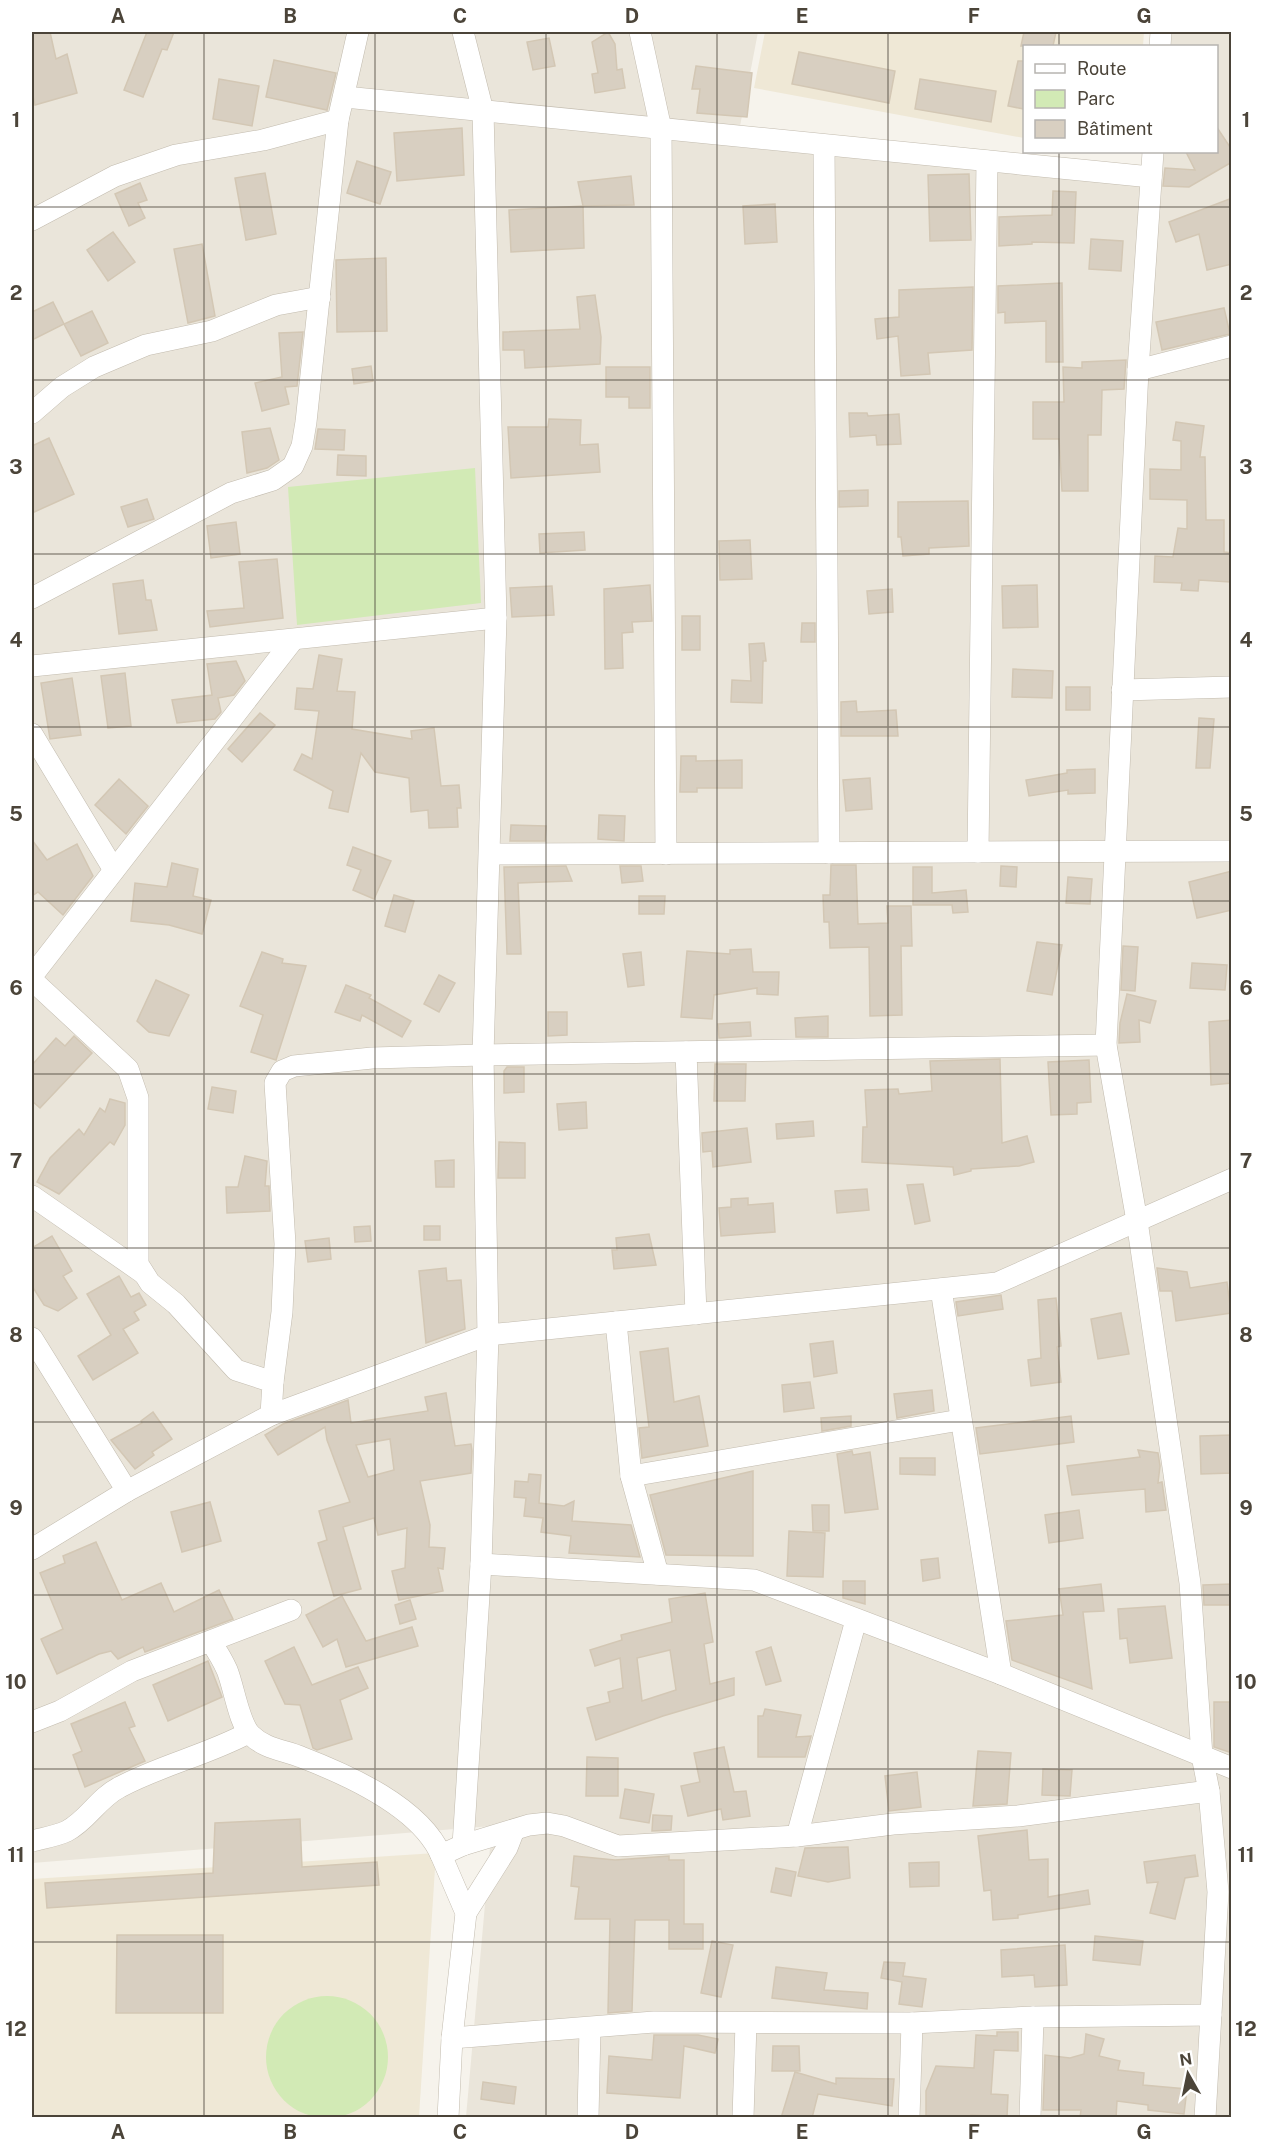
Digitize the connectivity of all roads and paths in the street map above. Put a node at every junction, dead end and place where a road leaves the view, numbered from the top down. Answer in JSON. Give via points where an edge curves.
{"nodes":[{"id":1,"x":358,"y":32,"type":"edge"},
{"id":2,"x":462,"y":32,"type":"edge"},
{"id":3,"x":640,"y":32,"type":"edge"},
{"id":4,"x":345,"y":98,"type":"junction"},
{"id":5,"x":483,"y":111,"type":"junction"},
{"id":6,"x":338,"y":120,"type":"junction"},
{"id":7,"x":662,"y":129,"type":"junction"},
{"id":8,"x":824,"y":145,"type":"junction"},
{"id":9,"x":1153,"y":153,"type":"edge"},
{"id":10,"x":987,"y":161,"type":"junction"},
{"id":11,"x":1151,"y":177,"type":"junction"},
{"id":12,"x":32,"y":220,"type":"edge"},
{"id":13,"x":320,"y":297,"type":"junction"},
{"id":14,"x":1232,"y":346,"type":"edge"},
{"id":15,"x":1138,"y":370,"type":"junction"},
{"id":16,"x":32,"y":412,"type":"edge"},
{"id":17,"x":32,"y":598,"type":"edge"},
{"id":18,"x":495,"y":618,"type":"junction"},
{"id":19,"x":293,"y":640,"type":"junction"},
{"id":20,"x":32,"y":666,"type":"edge"},
{"id":21,"x":1232,"y":687,"type":"edge"},
{"id":22,"x":1122,"y":690,"type":"junction"},
{"id":23,"x":32,"y":734,"type":"edge"},
{"id":24,"x":1232,"y":851,"type":"edge"},
{"id":25,"x":978,"y":852,"type":"junction"},
{"id":26,"x":1115,"y":852,"type":"junction"},
{"id":27,"x":829,"y":853,"type":"junction"},
{"id":28,"x":490,"y":854,"type":"junction"},
{"id":29,"x":666,"y":854,"type":"junction"},
{"id":30,"x":114,"y":870,"type":"junction"},
{"id":31,"x":32,"y":978,"type":"edge"},
{"id":32,"x":1106,"y":1045,"type":"junction"},
{"id":33,"x":686,"y":1052,"type":"junction"},
{"id":34,"x":483,"y":1055,"type":"junction"},
{"id":35,"x":1232,"y":1179,"type":"edge"},
{"id":36,"x":32,"y":1196,"type":"edge"},
{"id":37,"x":1137,"y":1221,"type":"junction"},
{"id":38,"x":143,"y":1273,"type":"junction"},
{"id":39,"x":941,"y":1289,"type":"junction"},
{"id":40,"x":696,"y":1314,"type":"junction"},
{"id":41,"x":616,"y":1322,"type":"junction"},
{"id":42,"x":488,"y":1335,"type":"junction"},
{"id":43,"x":32,"y":1338,"type":"edge"},
{"id":44,"x":273,"y":1382,"type":"junction"},
{"id":45,"x":271,"y":1415,"type":"junction"},
{"id":46,"x":960,"y":1420,"type":"junction"},
{"id":47,"x":632,"y":1476,"type":"junction"},
{"id":48,"x":127,"y":1491,"type":"junction"},
{"id":49,"x":32,"y":1549,"type":"edge"},
{"id":50,"x":481,"y":1564,"type":"junction"},
{"id":51,"x":658,"y":1574,"type":"junction"},
{"id":52,"x":291,"y":1610,"type":"dead end"},
{"id":53,"x":856,"y":1620,"type":"junction"},
{"id":54,"x":211,"y":1642,"type":"junction"},
{"id":55,"x":1001,"y":1674,"type":"junction"},
{"id":56,"x":32,"y":1722,"type":"edge"},
{"id":57,"x":248,"y":1733,"type":"junction"},
{"id":58,"x":1202,"y":1756,"type":"junction"},
{"id":59,"x":1232,"y":1768,"type":"edge"},
{"id":60,"x":1209,"y":1791,"type":"junction"},
{"id":61,"x":514,"y":1830,"type":"junction"},
{"id":62,"x":797,"y":1836,"type":"junction"},
{"id":63,"x":32,"y":1841,"type":"edge"},
{"id":64,"x":463,"y":1845,"type":"junction"},
{"id":65,"x":441,"y":1855,"type":"junction"},
{"id":66,"x":1225,"y":1894,"type":"edge"},
{"id":67,"x":466,"y":1913,"type":"junction"},
{"id":68,"x":1211,"y":2015,"type":"junction"},
{"id":69,"x":1033,"y":2017,"type":"junction"},
{"id":70,"x":746,"y":2023,"type":"junction"},
{"id":71,"x":912,"y":2023,"type":"junction"},
{"id":72,"x":590,"y":2028,"type":"junction"},
{"id":73,"x":452,"y":2038,"type":"junction"},
{"id":74,"x":448,"y":2118,"type":"edge"},
{"id":75,"x":588,"y":2118,"type":"edge"},
{"id":76,"x":743,"y":2118,"type":"edge"},
{"id":77,"x":909,"y":2118,"type":"edge"},
{"id":78,"x":1030,"y":2118,"type":"edge"},
{"id":79,"x":1205,"y":2118,"type":"edge"}],
"edges":[{"from":1,"to":4,"type":"street"},
{"from":2,"to":5,"type":"street"},
{"from":3,"to":7,"type":"street"},
{"from":4,"to":5,"type":"street"},
{"from":4,"to":6,"type":"street"},
{"from":5,"to":7,"type":"street"},
{"from":5,"to":18,"type":"street"},
{"from":6,"to":12,"type":"street","via":[[262,140],[176,155],[115,176]]},
{"from":6,"to":13,"type":"street"},
{"from":7,"to":8,"type":"street"},
{"from":7,"to":29,"type":"street"},
{"from":8,"to":10,"type":"street"},
{"from":8,"to":27,"type":"street"},
{"from":9,"to":11,"type":"street"},
{"from":10,"to":11,"type":"street"},
{"from":10,"to":25,"type":"street"},
{"from":11,"to":15,"type":"street"},
{"from":13,"to":16,"type":"street","via":[[276,305],[212,331],[146,345],[94,367]]},
{"from":13,"to":17,"type":"street","via":[[304,434],[293,466],[273,480],[231,493]]},
{"from":14,"to":15,"type":"street"},
{"from":15,"to":22,"type":"street"},
{"from":18,"to":19,"type":"street"},
{"from":18,"to":28,"type":"street"},
{"from":19,"to":20,"type":"street"},
{"from":19,"to":30,"type":"street"},
{"from":21,"to":22,"type":"street"},
{"from":22,"to":26,"type":"street"},
{"from":23,"to":30,"type":"street"},
{"from":24,"to":26,"type":"street"},
{"from":25,"to":26,"type":"street"},
{"from":25,"to":27,"type":"street"},
{"from":26,"to":32,"type":"street"},
{"from":27,"to":29,"type":"street"},
{"from":28,"to":29,"type":"street"},
{"from":28,"to":34,"type":"street"},
{"from":30,"to":31,"type":"street"},
{"from":31,"to":38,"type":"street","via":[[128,1069],[134,1083],[139,1133],[138,1264]]},
{"from":32,"to":33,"type":"street"},
{"from":32,"to":37,"type":"street"},
{"from":33,"to":34,"type":"street"},
{"from":33,"to":40,"type":"street"},
{"from":34,"to":42,"type":"street"},
{"from":34,"to":44,"type":"street","via":[[372,1058],[294,1066],[278,1077],[277,1137],[285,1244]]},
{"from":35,"to":37,"type":"street"},
{"from":36,"to":38,"type":"street"},
{"from":37,"to":39,"type":"street","via":[[997,1283]]},
{"from":37,"to":58,"type":"street","via":[[1190,1583]]},
{"from":38,"to":44,"type":"street","via":[[236,1370]]},
{"from":39,"to":40,"type":"street"},
{"from":39,"to":46,"type":"street"},
{"from":40,"to":41,"type":"street"},
{"from":41,"to":42,"type":"street"},
{"from":41,"to":47,"type":"street"},
{"from":42,"to":45,"type":"street"},
{"from":42,"to":50,"type":"street"},
{"from":43,"to":48,"type":"street"},
{"from":44,"to":45,"type":"street"},
{"from":45,"to":48,"type":"street"},
{"from":46,"to":47,"type":"street"},
{"from":46,"to":55,"type":"street"},
{"from":47,"to":51,"type":"street"},
{"from":48,"to":49,"type":"street"},
{"from":50,"to":51,"type":"street"},
{"from":50,"to":64,"type":"street"},
{"from":51,"to":53,"type":"street","via":[[754,1580]]},
{"from":52,"to":54,"type":"street"},
{"from":53,"to":55,"type":"street"},
{"from":53,"to":62,"type":"street"},
{"from":54,"to":56,"type":"street","via":[[132,1671]]},
{"from":54,"to":57,"type":"street","via":[[227,1670]]},
{"from":55,"to":58,"type":"street"},
{"from":57,"to":63,"type":"street","via":[[120,1786],[98,1801],[67,1832]]},
{"from":57,"to":65,"type":"street","via":[[270,1747],[386,1796],[420,1824]]},
{"from":58,"to":59,"type":"street"},
{"from":58,"to":60,"type":"street"},
{"from":60,"to":62,"type":"street","via":[[1018,1816],[893,1824]]},
{"from":60,"to":66,"type":"street"},
{"from":61,"to":62,"type":"street","via":[[547,1823],[618,1846]]},
{"from":61,"to":64,"type":"street"},
{"from":61,"to":67,"type":"street"},
{"from":64,"to":65,"type":"street"},
{"from":65,"to":67,"type":"street"},
{"from":66,"to":68,"type":"street"},
{"from":67,"to":73,"type":"street"},
{"from":68,"to":69,"type":"street"},
{"from":68,"to":79,"type":"street"},
{"from":69,"to":71,"type":"street"},
{"from":69,"to":78,"type":"street"},
{"from":70,"to":71,"type":"street"},
{"from":70,"to":72,"type":"street","via":[[654,2022]]},
{"from":70,"to":76,"type":"street"},
{"from":71,"to":77,"type":"street"},
{"from":72,"to":73,"type":"street"},
{"from":72,"to":75,"type":"street"},
{"from":73,"to":74,"type":"street"}]}
